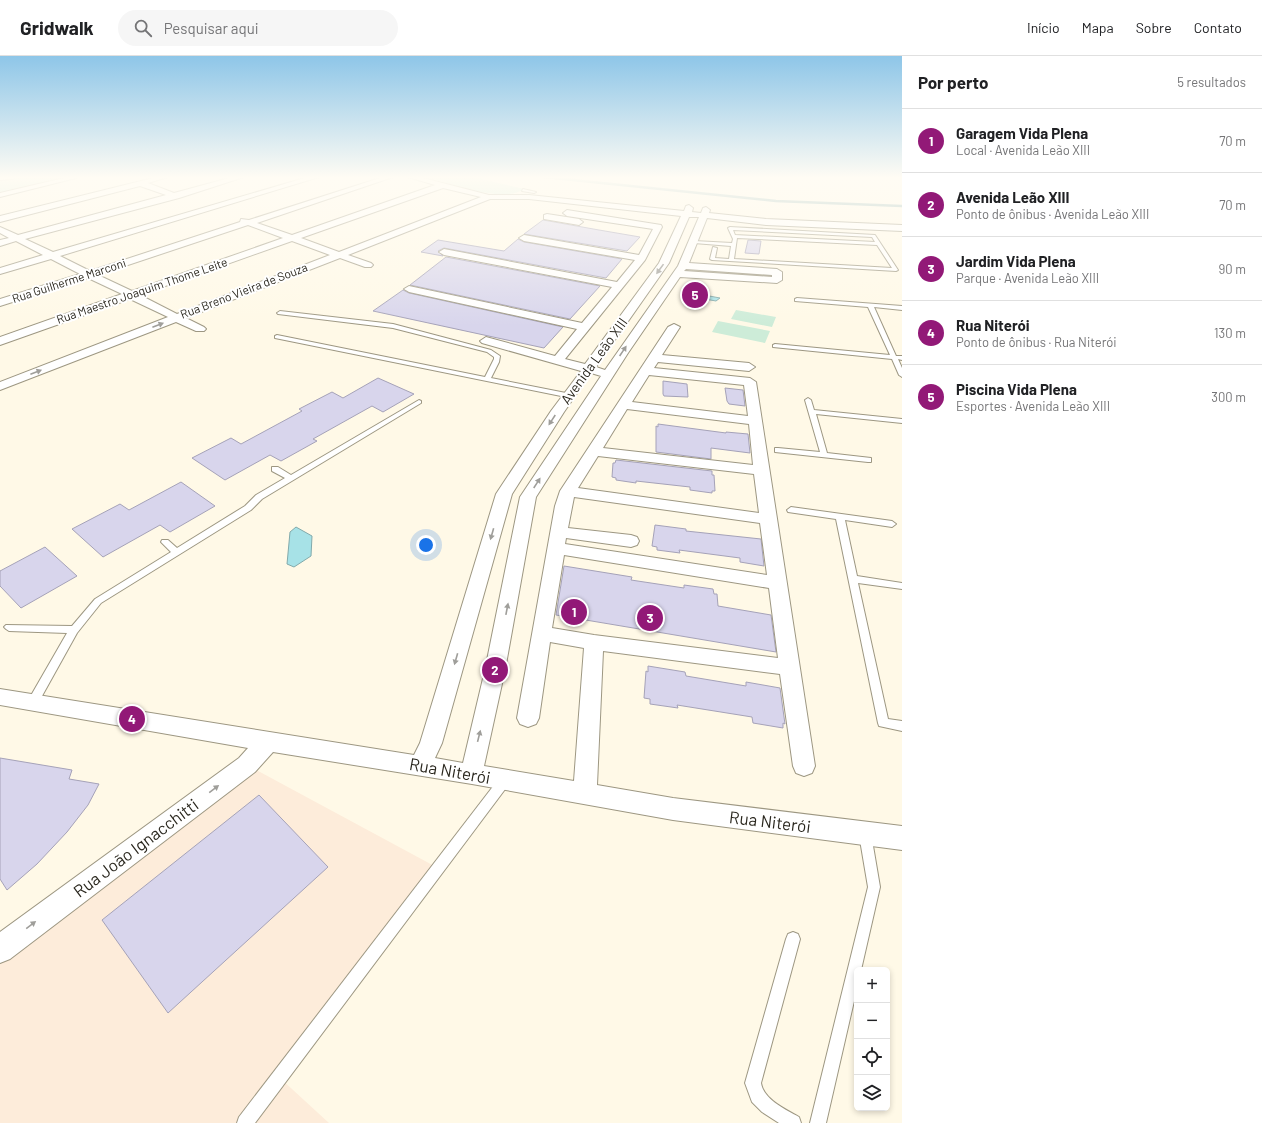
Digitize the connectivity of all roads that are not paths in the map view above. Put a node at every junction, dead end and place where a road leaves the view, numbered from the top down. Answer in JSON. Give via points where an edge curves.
{"nodes":[{"id":1,"x":60,"y":227,"type":"edge"},
{"id":2,"x":148,"y":227,"type":"edge"},
{"id":3,"x":233,"y":227,"type":"edge"},
{"id":4,"x":261,"y":227,"type":"edge"},
{"id":5,"x":323,"y":227,"type":"edge"},
{"id":6,"x":411,"y":227,"type":"edge"},
{"id":7,"x":609,"y":227,"type":"edge"},
{"id":8,"x":657,"y":227,"type":"edge"},
{"id":9,"x":680,"y":227,"type":"edge"},
{"id":10,"x":699,"y":227,"type":"edge"},
{"id":11,"x":873,"y":227,"type":"edge"},
{"id":12,"x":902,"y":228,"type":"edge"},
{"id":13,"x":0,"y":230,"type":"edge"},
{"id":14,"x":655,"y":234,"type":"junction"},
{"id":15,"x":291,"y":238,"type":"junction"},
{"id":16,"x":524,"y":238,"type":"dead end"},
{"id":17,"x":17,"y":239,"type":"junction"},
{"id":18,"x":694,"y":240,"type":"junction"},
{"id":19,"x":734,"y":241,"type":"junction"},
{"id":20,"x":674,"y":242,"type":"junction"},
{"id":21,"x":0,"y":243,"type":"edge"},
{"id":22,"x":878,"y":244,"type":"junction"},
{"id":23,"x":715,"y":248,"type":"dead end"},
{"id":24,"x":338,"y":255,"type":"junction"},
{"id":25,"x":52,"y":256,"type":"junction"},
{"id":26,"x":642,"y":258,"type":"junction"},
{"id":27,"x":731,"y":260,"type":"junction"},
{"id":28,"x":368,"y":265,"type":"dead end"},
{"id":29,"x":680,"y":270,"type":"junction"},
{"id":30,"x":0,"y":271,"type":"edge"},
{"id":31,"x":89,"y":274,"type":"junction"},
{"id":32,"x":618,"y":285,"type":"junction"},
{"id":33,"x":409,"y":289,"type":"dead end"},
{"id":34,"x":611,"y":294,"type":"junction"},
{"id":35,"x":130,"y":295,"type":"junction"},
{"id":36,"x":797,"y":300,"type":"dead end"},
{"id":37,"x":0,"y":303,"type":"edge"},
{"id":38,"x":870,"y":305,"type":"junction"},
{"id":39,"x":902,"y":308,"type":"edge"},
{"id":40,"x":280,"y":313,"type":"dead end"},
{"id":41,"x":177,"y":317,"type":"junction"},
{"id":42,"x":584,"y":327,"type":"junction"},
{"id":43,"x":674,"y":327,"type":"dead end"},
{"id":44,"x":200,"y":329,"type":"dead end"},
{"id":45,"x":277,"y":337,"type":"dead end"},
{"id":46,"x":0,"y":341,"type":"edge"},
{"id":47,"x":486,"y":341,"type":"dead end"},
{"id":48,"x":775,"y":346,"type":"dead end"},
{"id":49,"x":894,"y":357,"type":"junction"},
{"id":50,"x":902,"y":358,"type":"edge"},
{"id":51,"x":653,"y":359,"type":"junction"},
{"id":52,"x":557,"y":361,"type":"junction"},
{"id":53,"x":751,"y":361,"type":"dead end"},
{"id":54,"x":589,"y":369,"type":"junction"},
{"id":55,"x":608,"y":374,"type":"junction"},
{"id":56,"x":902,"y":375,"type":"edge"},
{"id":57,"x":486,"y":380,"type":"junction"},
{"id":58,"x":0,"y":386,"type":"edge"},
{"id":59,"x":571,"y":396,"type":"junction"},
{"id":60,"x":808,"y":400,"type":"dead end"},
{"id":61,"x":419,"y":402,"type":"dead end"},
{"id":62,"x":624,"y":405,"type":"junction"},
{"id":63,"x":812,"y":412,"type":"junction"},
{"id":64,"x":756,"y":421,"type":"junction"},
{"id":65,"x":902,"y":421,"type":"edge"},
{"id":66,"x":778,"y":450,"type":"dead end"},
{"id":67,"x":594,"y":451,"type":"junction"},
{"id":68,"x":824,"y":454,"type":"junction"},
{"id":69,"x":868,"y":460,"type":"dead end"},
{"id":70,"x":275,"y":469,"type":"dead end"},
{"id":71,"x":762,"y":470,"type":"junction"},
{"id":72,"x":291,"y":478,"type":"junction"},
{"id":73,"x":568,"y":491,"type":"junction"},
{"id":74,"x":791,"y":510,"type":"dead end"},
{"id":75,"x":840,"y":517,"type":"junction"},
{"id":76,"x":768,"y":519,"type":"junction"},
{"id":77,"x":892,"y":524,"type":"dead end"},
{"id":78,"x":558,"y":540,"type":"junction"},
{"id":79,"x":631,"y":541,"type":"dead end"},
{"id":80,"x":165,"y":542,"type":"dead end"},
{"id":81,"x":178,"y":552,"type":"junction"},
{"id":82,"x":854,"y":579,"type":"junction"},
{"id":83,"x":777,"y":583,"type":"junction"},
{"id":84,"x":902,"y":586,"type":"edge"},
{"id":85,"x":9,"y":627,"type":"dead end"},
{"id":86,"x":74,"y":630,"type":"junction"},
{"id":87,"x":542,"y":633,"type":"junction"},
{"id":88,"x":594,"y":642,"type":"junction"},
{"id":89,"x":790,"y":667,"type":"junction"},
{"id":90,"x":0,"y":696,"type":"edge"},
{"id":91,"x":33,"y":702,"type":"junction"},
{"id":92,"x":528,"y":718,"type":"dead end"},
{"id":93,"x":902,"y":726,"type":"edge"},
{"id":94,"x":268,"y":742,"type":"junction"},
{"id":95,"x":420,"y":766,"type":"junction"},
{"id":96,"x":804,"y":766,"type":"dead end"},
{"id":97,"x":472,"y":774,"type":"junction"},
{"id":98,"x":505,"y":780,"type":"junction"},
{"id":99,"x":585,"y":794,"type":"junction"},
{"id":100,"x":865,"y":834,"type":"junction"},
{"id":101,"x":902,"y":838,"type":"edge"},
{"id":102,"x":793,"y":939,"type":"dead end"},
{"id":103,"x":0,"y":949,"type":"edge"},
{"id":104,"x":245,"y":1123,"type":"edge"},
{"id":105,"x":793,"y":1123,"type":"edge"},
{"id":106,"x":818,"y":1123,"type":"edge"}],
"edges":[{"from":1,"to":17,"type":"street"},
{"from":2,"to":25,"type":"street"},
{"from":3,"to":31,"type":"street","name":"Rua Guilherme Marconi"},
{"from":4,"to":15,"type":"street"},
{"from":5,"to":15,"type":"street","name":"Rua Maestro Joaquim Thome Leite"},
{"from":6,"to":24,"type":"street","name":"Rua Breno Vieira de Souza"},
{"from":7,"to":14,"type":"street"},
{"from":8,"to":14,"type":"street"},
{"from":9,"to":20,"type":"street","name":"Avenida Leão XIII"},
{"from":10,"to":18,"type":"street","name":"Avenida Leão XIII"},
{"from":11,"to":12,"type":"street"},
{"from":13,"to":17,"type":"street"},
{"from":14,"to":26,"type":"street"},
{"from":15,"to":24,"type":"street"},
{"from":15,"to":35,"type":"street","name":"Rua Maestro Joaquim Thome Leite"},
{"from":16,"to":26,"type":"street"},
{"from":17,"to":21,"type":"street"},
{"from":17,"to":25,"type":"street"},
{"from":18,"to":19,"type":"lane"},
{"from":18,"to":19,"type":"lane"},
{"from":18,"to":20,"type":"street"},
{"from":18,"to":29,"type":"street","name":"Avenida Leão XIII"},
{"from":19,"to":22,"type":"lane"},
{"from":19,"to":22,"type":"lane","via":[[730,228],[873,236]]},
{"from":19,"to":27,"type":"lane"},
{"from":20,"to":54,"type":"street","name":"Avenida Leão XIII","one_way":true,"via":[[664,263]]},
{"from":22,"to":27,"type":"lane","via":[[896,270]]},
{"from":23,"to":27,"type":"lane","via":[[712,259]]},
{"from":24,"to":28,"type":"street"},
{"from":24,"to":41,"type":"street","name":"Rua Breno Vieira de Souza"},
{"from":25,"to":30,"type":"street"},
{"from":25,"to":31,"type":"street"},
{"from":26,"to":32,"type":"street"},
{"from":29,"to":29,"type":"street","via":[[777,280],[777,272]]},
{"from":55,"to":29,"type":"street","name":"Avenida Leão XIII","one_way":true},
{"from":31,"to":35,"type":"street"},
{"from":31,"to":37,"type":"street","name":"Rua Guilherme Marconi"},
{"from":32,"to":34,"type":"street"},
{"from":32,"to":34,"type":"street","via":[[443,256]]},
{"from":33,"to":42,"type":"street"},
{"from":34,"to":42,"type":"street"},
{"from":35,"to":41,"type":"street"},
{"from":35,"to":46,"type":"street","name":"Rua Maestro Joaquim Thome Leite"},
{"from":36,"to":38,"type":"lane"},
{"from":38,"to":39,"type":"lane"},
{"from":38,"to":49,"type":"lane"},
{"from":40,"to":57,"type":"lane","via":[[393,326],[489,351],[497,356],[497,362]]},
{"from":41,"to":44,"type":"street"},
{"from":58,"to":41,"type":"street","name":"Rua Breno Vieira de Souza","one_way":true},
{"from":42,"to":52,"type":"street"},
{"from":43,"to":51,"type":"street"},
{"from":45,"to":57,"type":"lane"},
{"from":47,"to":52,"type":"street"},
{"from":48,"to":49,"type":"lane"},
{"from":49,"to":50,"type":"lane"},
{"from":49,"to":56,"type":"lane"},
{"from":51,"to":53,"type":"street"},
{"from":51,"to":62,"type":"street"},
{"from":51,"to":64,"type":"street","via":[[750,382]]},
{"from":52,"to":54,"type":"street"},
{"from":54,"to":55,"type":"street"},
{"from":54,"to":59,"type":"street","name":"Avenida Leão XIII"},
{"from":97,"to":55,"type":"street","name":"Avenida Leão XIII","one_way":true,"via":[[528,497]]},
{"from":57,"to":59,"type":"lane"},
{"from":59,"to":95,"type":"street","name":"Avenida Leão XIII","one_way":true,"via":[[558,411],[504,494],[431,743]]},
{"from":60,"to":63,"type":"lane"},
{"from":61,"to":72,"type":"lane"},
{"from":62,"to":64,"type":"street"},
{"from":62,"to":67,"type":"street"},
{"from":63,"to":65,"type":"lane"},
{"from":63,"to":68,"type":"lane"},
{"from":64,"to":71,"type":"street"},
{"from":66,"to":68,"type":"lane"},
{"from":67,"to":71,"type":"street"},
{"from":67,"to":73,"type":"street"},
{"from":68,"to":69,"type":"lane"},
{"from":70,"to":72,"type":"lane"},
{"from":71,"to":76,"type":"street"},
{"from":72,"to":81,"type":"lane"},
{"from":73,"to":76,"type":"street"},
{"from":73,"to":78,"type":"street"},
{"from":74,"to":75,"type":"lane"},
{"from":75,"to":77,"type":"lane"},
{"from":75,"to":82,"type":"lane"},
{"from":76,"to":83,"type":"street"},
{"from":78,"to":79,"type":"street"},
{"from":78,"to":83,"type":"street"},
{"from":78,"to":87,"type":"street"},
{"from":80,"to":81,"type":"lane"},
{"from":81,"to":86,"type":"lane","via":[[98,600]]},
{"from":82,"to":84,"type":"lane"},
{"from":82,"to":93,"type":"lane","via":[[883,723]]},
{"from":83,"to":89,"type":"street"},
{"from":85,"to":86,"type":"lane"},
{"from":86,"to":91,"type":"lane"},
{"from":87,"to":88,"type":"street"},
{"from":87,"to":92,"type":"street"},
{"from":88,"to":89,"type":"street"},
{"from":88,"to":99,"type":"street"},
{"from":89,"to":96,"type":"street"},
{"from":90,"to":91,"type":"street","name":"Rua Niterói"},
{"from":91,"to":94,"type":"street","name":"Rua Niterói"},
{"from":94,"to":95,"type":"street","name":"Rua Niterói"},
{"from":103,"to":94,"type":"street","name":"Rua João Ignacchitti","one_way":true,"via":[[247,765]]},
{"from":95,"to":97,"type":"street","name":"Rua Niterói"},
{"from":97,"to":98,"type":"street","name":"Rua Niterói"},
{"from":98,"to":99,"type":"street","name":"Rua Niterói"},
{"from":98,"to":104,"type":"lane"},
{"from":99,"to":100,"type":"street","name":"Rua Niterói","via":[[673,809]]},
{"from":100,"to":101,"type":"street","name":"Rua Niterói"},
{"from":100,"to":106,"type":"lane","via":[[874,887]]},
{"from":102,"to":105,"type":"lane","via":[[753,1083],[753,1091],[758,1099]]}]}
